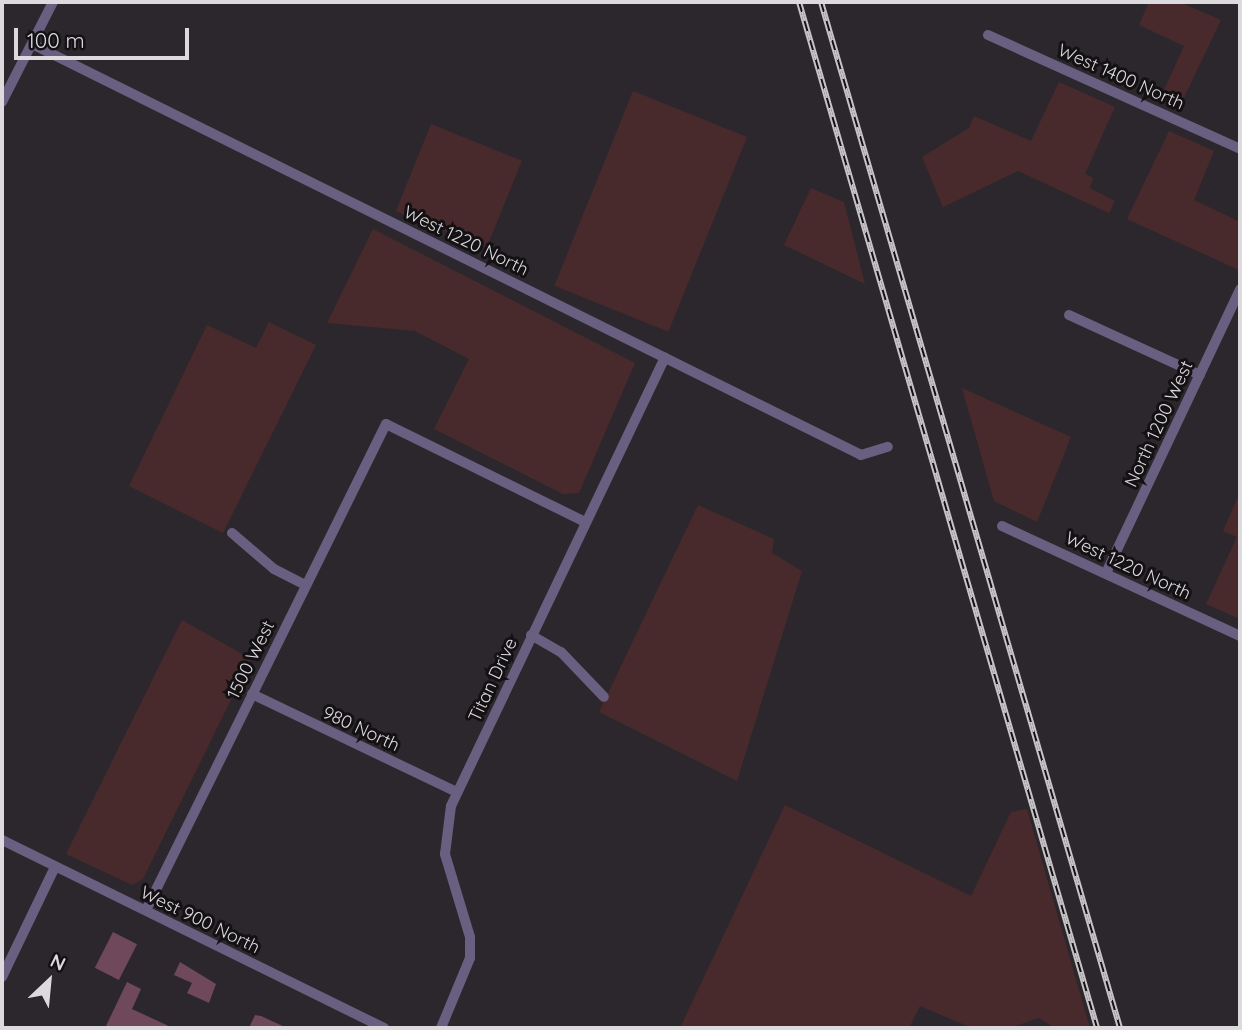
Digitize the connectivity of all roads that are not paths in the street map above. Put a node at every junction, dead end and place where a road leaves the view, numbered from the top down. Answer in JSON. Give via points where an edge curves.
{"nodes":[{"id":1,"x":53,"y":2,"type":"edge"},
{"id":2,"x":988,"y":35,"type":"dead end"},
{"id":3,"x":32,"y":44,"type":"junction"},
{"id":4,"x":2,"y":102,"type":"edge"},
{"id":5,"x":1240,"y":149,"type":"edge"},
{"id":6,"x":1240,"y":289,"type":"edge"},
{"id":7,"x":1069,"y":315,"type":"dead end"},
{"id":8,"x":665,"y":357,"type":"junction"},
{"id":9,"x":1200,"y":375,"type":"junction"},
{"id":10,"x":888,"y":447,"type":"dead end"},
{"id":11,"x":585,"y":522,"type":"junction"},
{"id":12,"x":1002,"y":526,"type":"dead end"},
{"id":13,"x":232,"y":533,"type":"dead end"},
{"id":14,"x":1106,"y":573,"type":"junction"},
{"id":15,"x":306,"y":585,"type":"junction"},
{"id":16,"x":531,"y":635,"type":"junction"},
{"id":17,"x":1240,"y":636,"type":"edge"},
{"id":18,"x":252,"y":694,"type":"junction"},
{"id":19,"x":604,"y":697,"type":"dead end"},
{"id":20,"x":457,"y":792,"type":"junction"},
{"id":21,"x":2,"y":840,"type":"edge"},
{"id":22,"x":55,"y":867,"type":"junction"},
{"id":23,"x":146,"y":910,"type":"junction"},
{"id":24,"x":2,"y":977,"type":"edge"},
{"id":25,"x":384,"y":1028,"type":"edge"},
{"id":26,"x":441,"y":1028,"type":"edge"}],
"edges":[{"from":1,"to":3,"type":"street"},
{"from":2,"to":5,"type":"street","name":"West 1400 North"},
{"from":3,"to":4,"type":"street"},
{"from":3,"to":8,"type":"street","name":"West 1220 North"},
{"from":6,"to":9,"type":"street","name":"North 1200 West"},
{"from":7,"to":9,"type":"street"},
{"from":8,"to":10,"type":"street","name":"West 1220 North","via":[[861,455]]},
{"from":8,"to":11,"type":"street","name":"Titan Drive"},
{"from":9,"to":14,"type":"street","name":"North 1200 West"},
{"from":11,"to":15,"type":"street","name":"1500 West","via":[[386,424]]},
{"from":11,"to":16,"type":"street","name":"Titan Drive"},
{"from":12,"to":14,"type":"street","name":"West 1220 North"},
{"from":13,"to":15,"type":"street","via":[[274,569]]},
{"from":14,"to":17,"type":"street","name":"West 1220 North"},
{"from":15,"to":18,"type":"street","name":"1500 West"},
{"from":16,"to":19,"type":"street","via":[[561,652]]},
{"from":16,"to":20,"type":"street","name":"Titan Drive"},
{"from":18,"to":20,"type":"street","name":"980 North"},
{"from":18,"to":23,"type":"street","name":"1500 West"},
{"from":20,"to":26,"type":"street","name":"Titan Drive","via":[[445,854],[470,958]]},
{"from":21,"to":22,"type":"street","name":"West 900 North"},
{"from":22,"to":23,"type":"street","name":"West 900 North"},
{"from":22,"to":24,"type":"street"},
{"from":23,"to":25,"type":"street","name":"West 900 North"}]}
